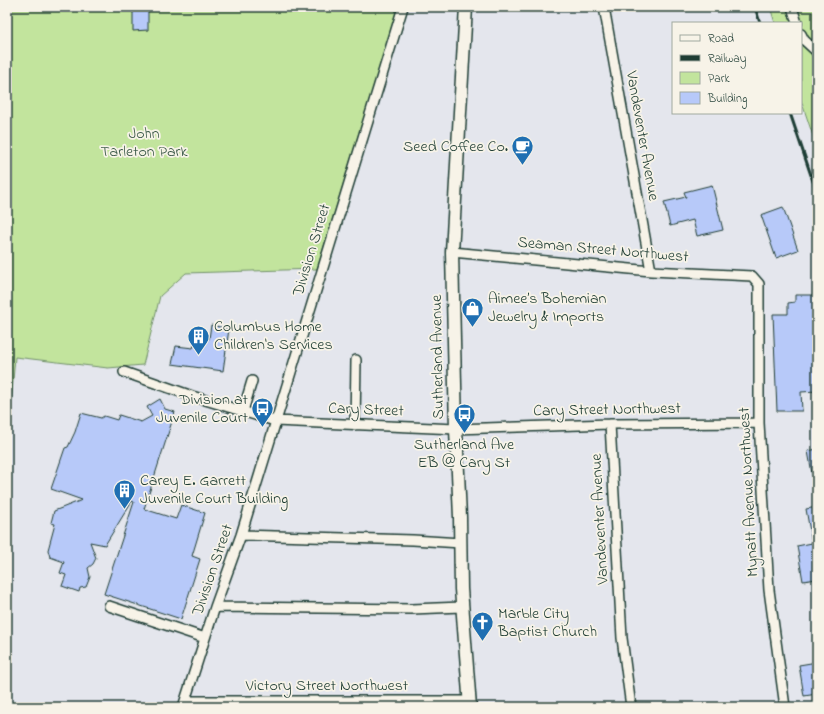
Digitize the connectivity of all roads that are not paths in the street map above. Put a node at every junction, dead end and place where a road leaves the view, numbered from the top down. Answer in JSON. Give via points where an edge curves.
{"nodes":[{"id":1,"x":403,"y":7,"type":"edge"},
{"id":2,"x":466,"y":7,"type":"edge"},
{"id":3,"x":604,"y":7,"type":"edge"},
{"id":4,"x":792,"y":7,"type":"edge"},
{"id":5,"x":797,"y":22,"type":"edge"},
{"id":6,"x":802,"y":36,"type":"edge"},
{"id":7,"x":817,"y":52,"type":"edge"},
{"id":8,"x":452,"y":252,"type":"junction"},
{"id":9,"x":651,"y":271,"type":"junction"},
{"id":10,"x":752,"y":276,"type":"joint"},
{"id":11,"x":356,"y":360,"type":"dead end"},
{"id":12,"x":124,"y":372,"type":"dead end"},
{"id":13,"x":252,"y":381,"type":"dead end"},
{"id":14,"x":243,"y":411,"type":"junction"},
{"id":15,"x":275,"y":421,"type":"junction"},
{"id":16,"x":759,"y":423,"type":"junction"},
{"id":17,"x":610,"y":424,"type":"junction"},
{"id":18,"x":355,"y":425,"type":"junction"},
{"id":19,"x":456,"y":429,"type":"junction"},
{"id":20,"x":241,"y":536,"type":"junction"},
{"id":21,"x":461,"y":543,"type":"junction"},
{"id":22,"x":109,"y":606,"type":"dead end"},
{"id":23,"x":462,"y":606,"type":"junction"},
{"id":24,"x":216,"y":607,"type":"junction"},
{"id":25,"x":206,"y":638,"type":"junction"},
{"id":26,"x":184,"y":704,"type":"edge"},
{"id":27,"x":470,"y":704,"type":"edge"},
{"id":28,"x":631,"y":707,"type":"edge"},
{"id":29,"x":785,"y":707,"type":"edge"}],
"edges":[{"from":1,"to":15,"type":"street","name":"Division Street"},
{"from":2,"to":8,"type":"street","name":"Sutherland Avenue"},
{"from":3,"to":9,"type":"street","name":"Vandeventer Avenue"},
{"from":4,"to":5,"type":"street"},
{"from":6,"to":7,"type":"street"},
{"from":8,"to":9,"type":"street","name":"Seaman Street Northwest"},
{"from":8,"to":19,"type":"street","name":"Sutherland Avenue"},
{"from":9,"to":10,"type":"street","name":"Seaman Street Northwest"},
{"from":10,"to":16,"type":"street","name":"Mynatt Avenue Northwest","via":[[759,284]]},
{"from":11,"to":18,"type":"street"},
{"from":12,"to":14,"type":"street","name":"Cary Street"},
{"from":13,"to":14,"type":"street"},
{"from":14,"to":15,"type":"street","name":"Cary Street"},
{"from":15,"to":18,"type":"street","name":"Cary Street"},
{"from":15,"to":20,"type":"street","name":"Division Street"},
{"from":16,"to":17,"type":"street","name":"Cary Street Northwest"},
{"from":16,"to":29,"type":"street","name":"Mynatt Avenue Northwest","via":[[769,590]]},
{"from":17,"to":19,"type":"street","name":"Cary Street Northwest"},
{"from":17,"to":28,"type":"street","name":"Vandeventer Avenue","via":[[622,638]]},
{"from":18,"to":19,"type":"street","name":"Cary Street"},
{"from":19,"to":21,"type":"street","name":"Sutherland Avenue"},
{"from":20,"to":21,"type":"street"},
{"from":20,"to":24,"type":"street","name":"Division Street"},
{"from":21,"to":23,"type":"street","name":"Sutherland Avenue"},
{"from":22,"to":25,"type":"street"},
{"from":23,"to":24,"type":"street","via":[[412,609]]},
{"from":23,"to":27,"type":"street","name":"Sutherland Avenue"},
{"from":24,"to":25,"type":"street","name":"Division Street"},
{"from":25,"to":26,"type":"street","name":"Division Street"},
{"from":26,"to":27,"type":"street","name":"Victory Street Northwest"}]}
